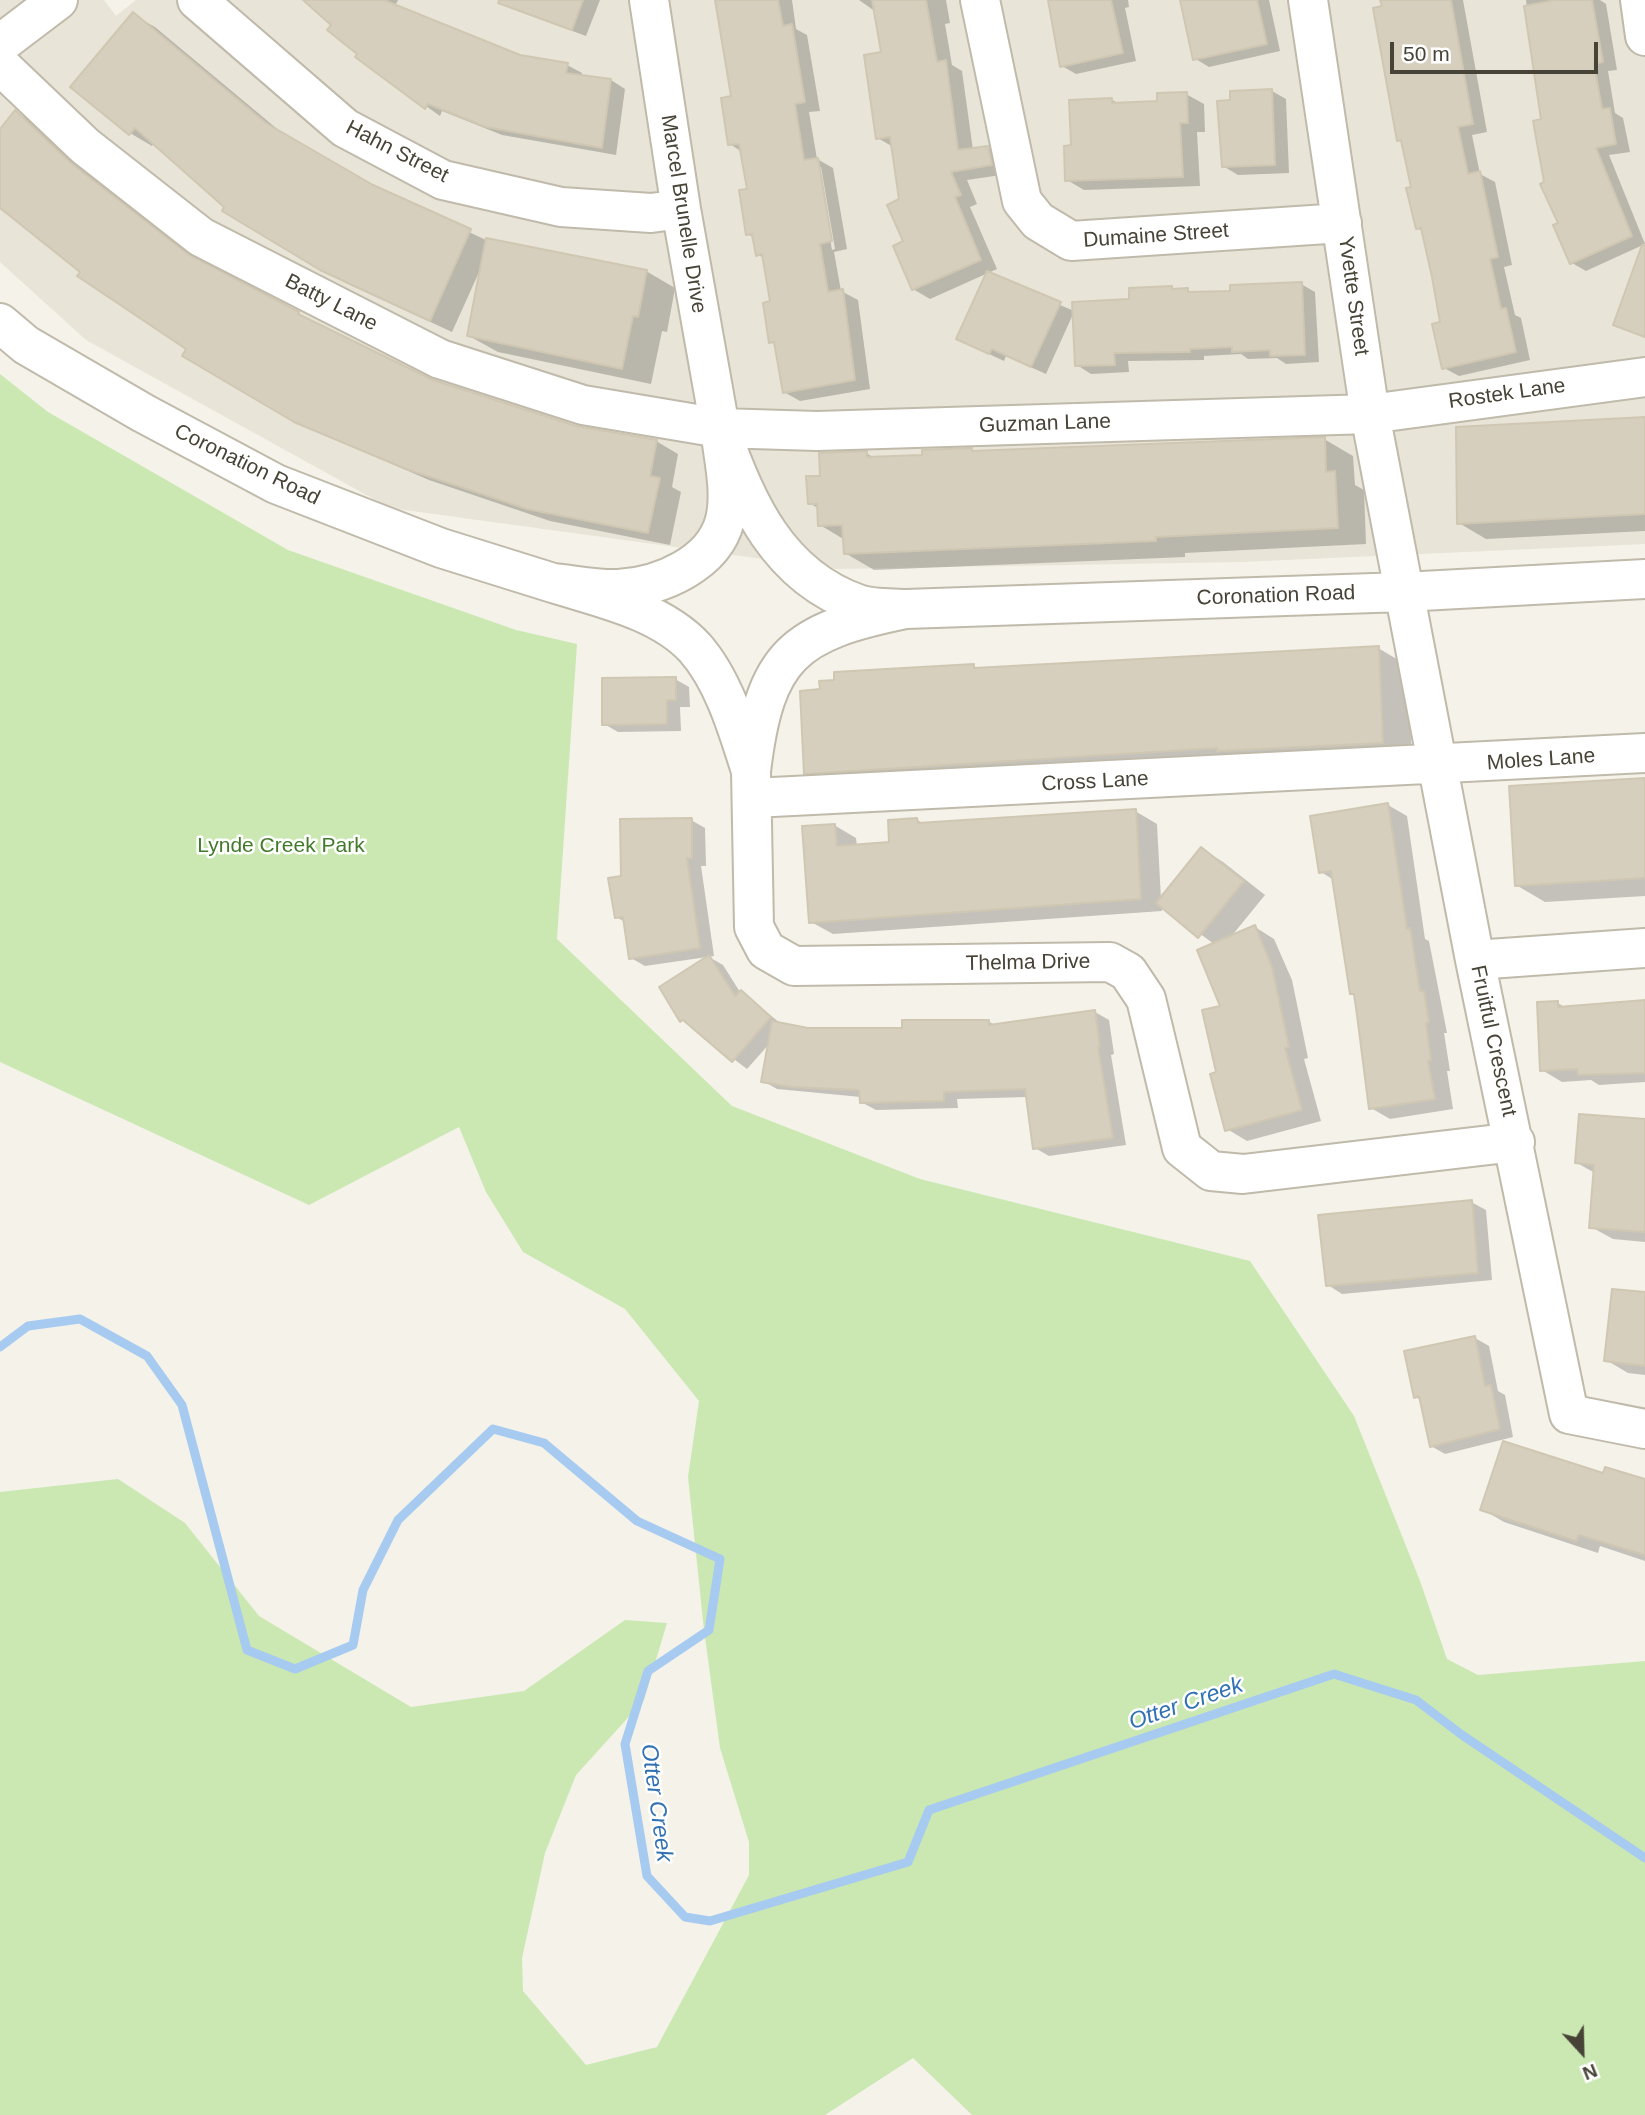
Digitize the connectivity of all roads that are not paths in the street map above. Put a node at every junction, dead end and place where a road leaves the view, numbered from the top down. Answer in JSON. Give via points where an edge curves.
{"nodes":[{"id":1,"x":58,"y":0,"type":"edge"},
{"id":2,"x":197,"y":0,"type":"edge"},
{"id":3,"x":649,"y":0,"type":"edge"},
{"id":4,"x":980,"y":0,"type":"edge"},
{"id":5,"x":1308,"y":0,"type":"edge"},
{"id":6,"x":1640,"y":0,"type":"edge"},
{"id":7,"x":1645,"y":36,"type":"edge"},
{"id":8,"x":0,"y":44,"type":"edge"},
{"id":9,"x":0,"y":65,"type":"edge"},
{"id":10,"x":681,"y":209,"type":"junction"},
{"id":11,"x":1342,"y":223,"type":"junction"},
{"id":12,"x":0,"y":323,"type":"edge"},
{"id":13,"x":1645,"y":377,"type":"edge"},
{"id":14,"x":1370,"y":414,"type":"junction"},
{"id":15,"x":720,"y":428,"type":"junction"},
{"id":16,"x":707,"y":554,"type":"junction"},
{"id":17,"x":786,"y":557,"type":"junction"},
{"id":18,"x":1645,"y":579,"type":"edge"},
{"id":19,"x":553,"y":583,"type":"junction"},
{"id":20,"x":1403,"y":592,"type":"junction"},
{"id":21,"x":906,"y":609,"type":"junction"},
{"id":22,"x":695,"y":648,"type":"junction"},
{"id":23,"x":791,"y":652,"type":"junction"},
{"id":24,"x":1645,"y":754,"type":"edge"},
{"id":25,"x":1437,"y":766,"type":"junction"},
{"id":26,"x":752,"y":785,"type":"junction"},
{"id":27,"x":1645,"y":948,"type":"edge"},
{"id":28,"x":1475,"y":960,"type":"junction"},
{"id":29,"x":1515,"y":1142,"type":"junction"},
{"id":30,"x":1645,"y":1429,"type":"edge"}],
"edges":[{"from":1,"to":8,"type":"street"},
{"from":2,"to":10,"type":"street","name":"Hahn Street","via":[[345,128],[443,180],[561,206],[651,213]]},
{"from":3,"to":10,"type":"street","name":"Marcel Brunelle Drive"},
{"from":4,"to":11,"type":"street","name":"Dumaine Street","via":[[1021,201],[1038,221],[1071,241]]},
{"from":5,"to":11,"type":"street","name":"Yvette Street"},
{"from":6,"to":7,"type":"street"},
{"from":9,"to":15,"type":"street","name":"Batty Lane","via":[[85,146],[201,237],[440,359],[583,405]]},
{"from":10,"to":15,"type":"street","name":"Marcel Brunelle Drive"},
{"from":11,"to":14,"type":"street","name":"Yvette Street"},
{"from":12,"to":19,"type":"street","name":"Coronation Road","via":[[26,345],[131,407],[276,484],[441,548]]},
{"from":13,"to":14,"type":"street","name":"Rostek Lane"},
{"from":14,"to":15,"type":"street","name":"Guzman Lane","via":[[817,431]]},
{"from":14,"to":20,"type":"street","name":"Yvette Street"},
{"from":15,"to":16,"type":"street","name":"Marcel Brunelle Drive","via":[[727,498],[719,537]]},
{"from":15,"to":17,"type":"street","name":"Marcel Brunelle Drive","via":[[751,509]]},
{"from":16,"to":17,"type":"street","via":[[747,542],[768,546]]},
{"from":16,"to":19,"type":"street","name":"Coronation Road","via":[[672,576],[646,584],[618,589]]},
{"from":16,"to":22,"type":"street","via":[[692,569],[681,598],[684,630]]},
{"from":17,"to":21,"type":"street","name":"Coronation Road","via":[[830,591],[861,605]]},
{"from":17,"to":23,"type":"street","via":[[800,573],[810,614]]},
{"from":18,"to":20,"type":"street","name":"Coronation Road"},
{"from":19,"to":22,"type":"street","name":"Coronation Road","via":[[652,618]]},
{"from":20,"to":21,"type":"street","name":"Coronation Road"},
{"from":20,"to":25,"type":"street","name":"Fruitful Crescent"},
{"from":21,"to":23,"type":"street","name":"Coronation Road","via":[[864,617]]},
{"from":22,"to":23,"type":"street","via":[[711,662],[731,670],[752,671],[773,665]]},
{"from":22,"to":26,"type":"street","name":"Thelma Drive","via":[[732,714]]},
{"from":23,"to":26,"type":"street","name":"Thelma Drive","via":[[769,684],[761,707]]},
{"from":24,"to":25,"type":"street","name":"Moles Lane"},
{"from":25,"to":26,"type":"street","name":"Cross Lane"},
{"from":25,"to":28,"type":"street","name":"Fruitful Crescent"},
{"from":26,"to":29,"type":"street","name":"Thelma Drive","via":[[754,928],[766,950],[794,966],[1110,962],[1128,972],[1146,999],[1182,1148],[1211,1171],[1243,1174]]},
{"from":27,"to":28,"type":"street"},
{"from":28,"to":29,"type":"street","name":"Fruitful Crescent"},
{"from":29,"to":30,"type":"street","name":"Fruitful Crescent","via":[[1569,1414]]}]}
